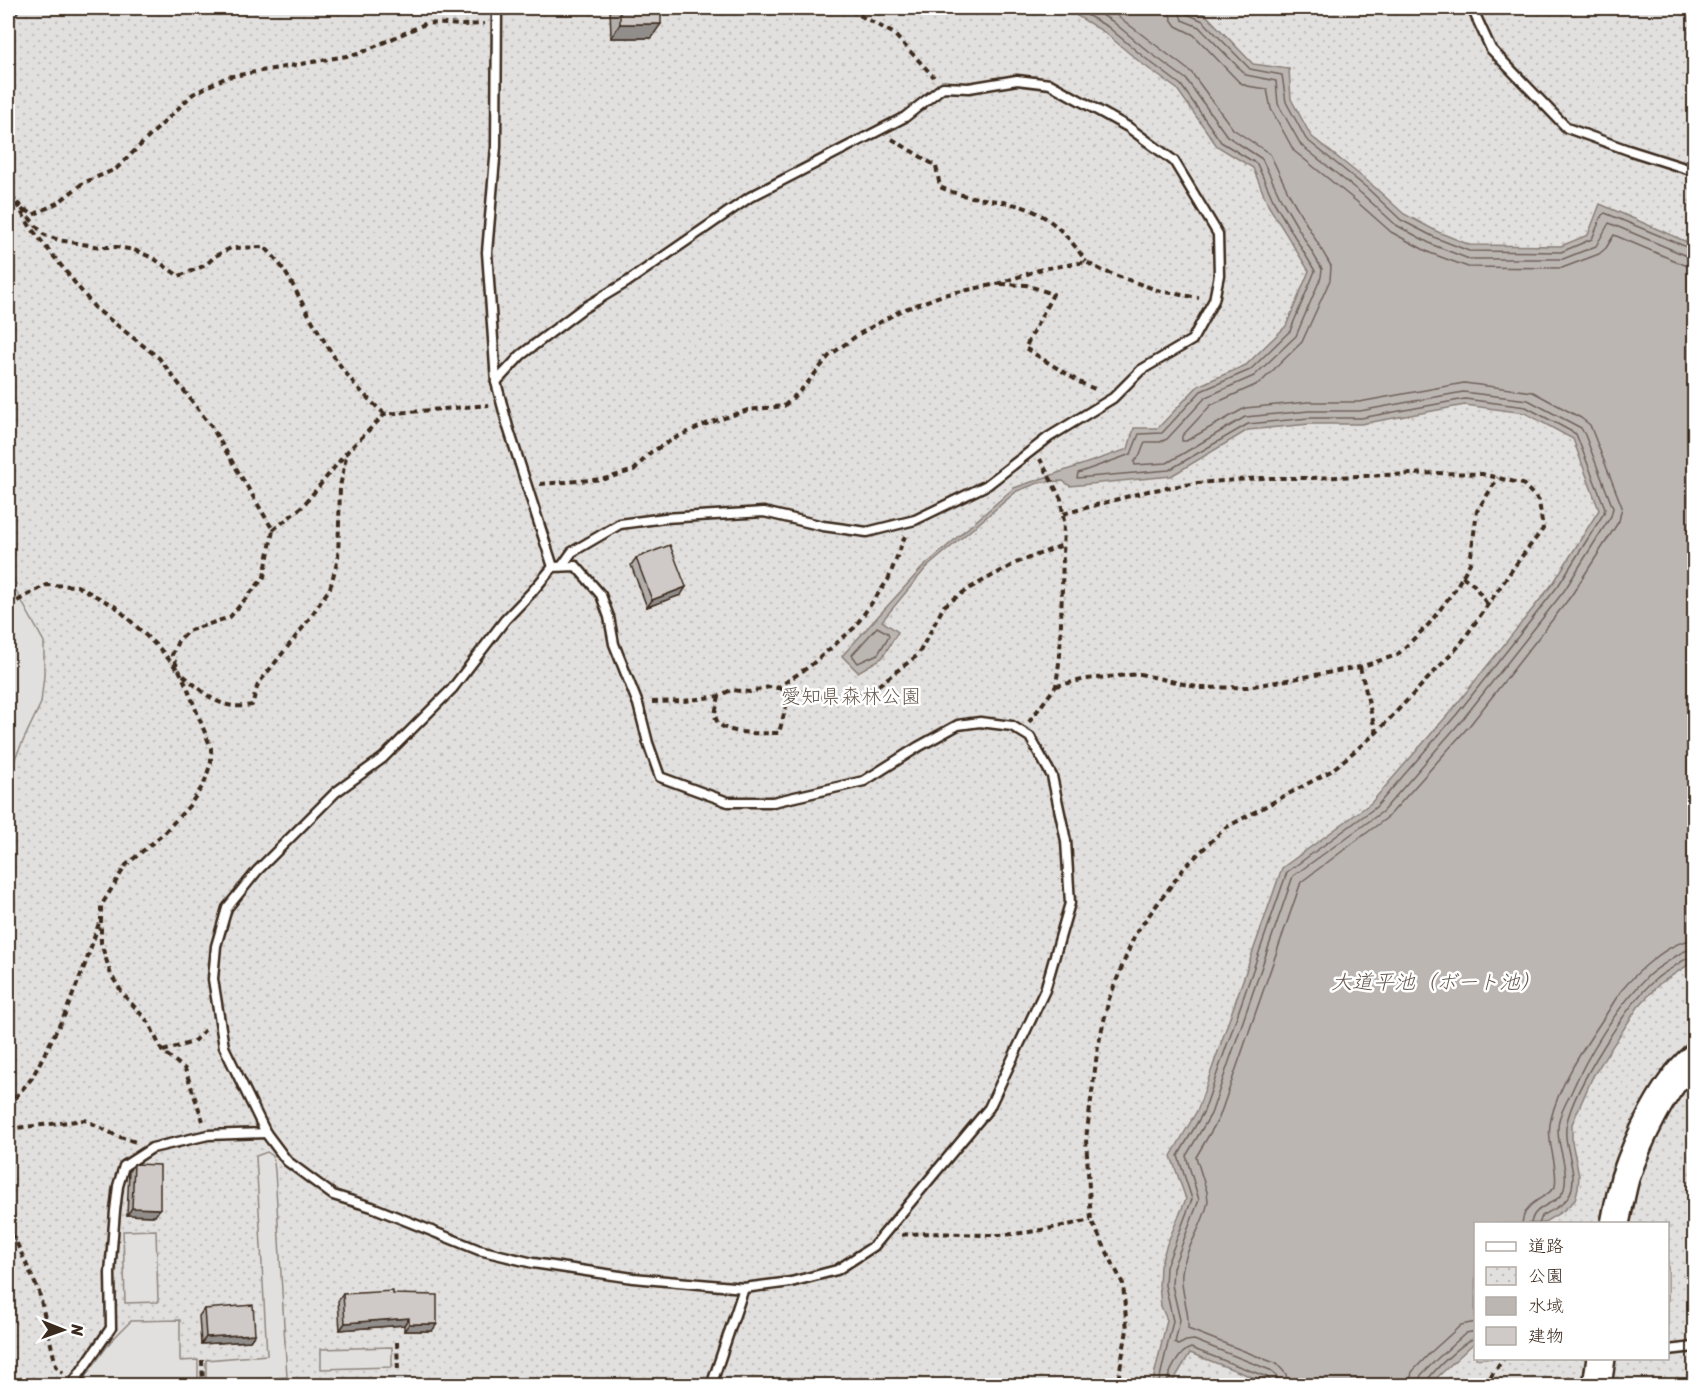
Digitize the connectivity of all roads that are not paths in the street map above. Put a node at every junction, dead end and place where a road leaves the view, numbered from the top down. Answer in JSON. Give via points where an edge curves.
{"nodes":[{"id":1,"x":496,"y":8,"type":"edge"},
{"id":2,"x":1472,"y":8,"type":"edge"},
{"id":3,"x":1695,"y":171,"type":"edge"},
{"id":4,"x":496,"y":382,"type":"junction"},
{"id":5,"x":557,"y":566,"type":"junction"},
{"id":6,"x":1695,"y":1058,"type":"edge"},
{"id":7,"x":266,"y":1133,"type":"junction"},
{"id":8,"x":1615,"y":1222,"type":"edge"},
{"id":9,"x":744,"y":1288,"type":"junction"},
{"id":10,"x":1695,"y":1347,"type":"edge"},
{"id":11,"x":1669,"y":1350,"type":"edge"},
{"id":12,"x":1601,"y":1360,"type":"edge"},
{"id":13,"x":1695,"y":1380,"type":"edge"},
{"id":14,"x":72,"y":1384,"type":"edge"},
{"id":15,"x":711,"y":1386,"type":"edge"},
{"id":16,"x":1598,"y":1386,"type":"edge"},
{"id":17,"x":1688,"y":1386,"type":"edge"}],
"edges":[{"from":1,"to":4,"type":"lane","via":[[496,147],[486,252]]},
{"from":2,"to":3,"type":"lane","via":[[1491,49],[1567,128]]},
{"from":4,"to":5,"type":"lane"},
{"from":4,"to":5,"type":"lane","via":[[521,355],[582,309],[750,197],[905,117],[943,87],[969,88],[1017,80],[1050,84],[1128,127],[1174,160],[1218,234],[1219,275],[1214,300],[1192,340],[1141,370],[1113,398],[1049,437],[987,485],[915,520],[867,532],[764,512],[620,524],[572,552]]},
{"from":5,"to":7,"type":"lane","via":[[505,620],[452,689],[383,758],[336,792],[257,871],[227,908],[216,946],[213,979],[218,1015],[225,1047]]},
{"from":5,"to":9,"type":"lane","via":[[576,566],[601,596],[660,777],[728,802],[772,802],[864,781],[958,725],[980,722],[1012,726],[1030,737],[1052,776],[1066,841],[1070,903],[1045,990],[989,1108],[874,1246],[837,1270],[792,1282]]},
{"from":6,"to":8,"type":"main road","via":[[1682,1069],[1649,1121],[1625,1179]]},
{"from":7,"to":9,"type":"lane","via":[[286,1161],[333,1194],[479,1250],[532,1263],[633,1278]]},
{"from":7,"to":14,"type":"lane","via":[[208,1135],[152,1148],[124,1166],[118,1186],[112,1252],[111,1328]]},
{"from":9,"to":15,"type":"lane"},
{"from":10,"to":11,"type":"lane"},
{"from":12,"to":16,"type":"main road"},
{"from":13,"to":17,"type":"lane"}]}
